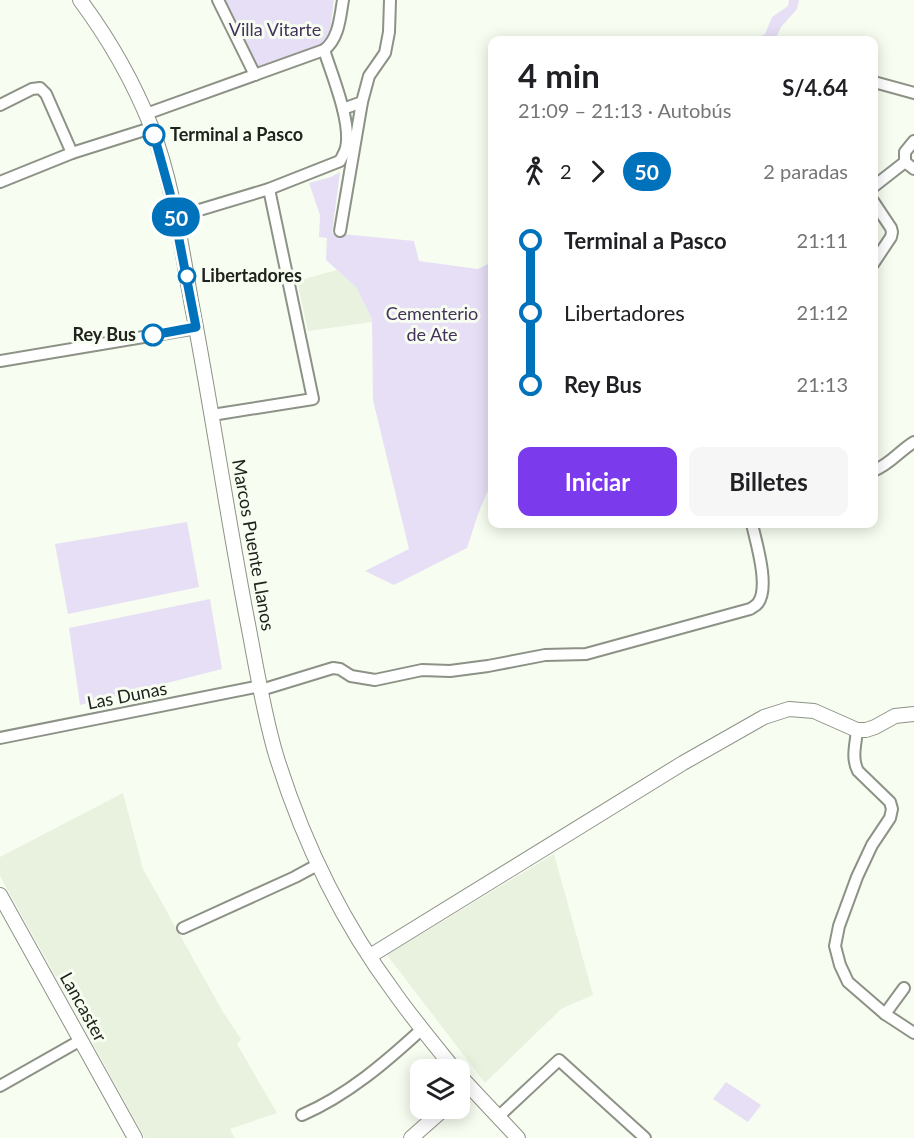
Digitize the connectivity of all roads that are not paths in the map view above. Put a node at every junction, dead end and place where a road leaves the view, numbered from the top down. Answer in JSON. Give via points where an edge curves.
{"nodes":[{"id":1,"x":80,"y":0,"type":"edge"},
{"id":2,"x":218,"y":0,"type":"edge"},
{"id":3,"x":343,"y":0,"type":"edge"},
{"id":4,"x":390,"y":0,"type":"edge"},
{"id":5,"x":324,"y":50,"type":"junction"},
{"id":6,"x":255,"y":75,"type":"junction"},
{"id":7,"x":878,"y":83,"type":"edge"},
{"id":8,"x":914,"y":93,"type":"edge"},
{"id":9,"x":362,"y":102,"type":"junction"},
{"id":10,"x":0,"y":105,"type":"edge"},
{"id":11,"x":343,"y":109,"type":"junction"},
{"id":12,"x":146,"y":114,"type":"junction"},
{"id":13,"x":151,"y":128,"type":"junction"},
{"id":14,"x":914,"y":141,"type":"edge"},
{"id":15,"x":72,"y":153,"type":"junction"},
{"id":16,"x":909,"y":166,"type":"edge"},
{"id":17,"x":0,"y":182,"type":"edge"},
{"id":18,"x":878,"y":184,"type":"edge"},
{"id":19,"x":269,"y":189,"type":"junction"},
{"id":20,"x":878,"y":208,"type":"edge"},
{"id":21,"x":176,"y":217,"type":"junction"},
{"id":22,"x":340,"y":231,"type":"dead end"},
{"id":23,"x":878,"y":256,"type":"edge"},
{"id":24,"x":196,"y":327,"type":"junction"},
{"id":25,"x":0,"y":361,"type":"edge"},
{"id":26,"x":212,"y":416,"type":"junction"},
{"id":27,"x":914,"y":442,"type":"edge"},
{"id":28,"x":878,"y":468,"type":"edge"},
{"id":29,"x":753,"y":528,"type":"edge"},
{"id":30,"x":260,"y":688,"type":"junction"},
{"id":31,"x":914,"y":714,"type":"edge"},
{"id":32,"x":857,"y":730,"type":"junction"},
{"id":33,"x":0,"y":738,"type":"edge"},
{"id":34,"x":319,"y":864,"type":"junction"},
{"id":35,"x":0,"y":895,"type":"edge"},
{"id":36,"x":183,"y":928,"type":"dead end"},
{"id":37,"x":370,"y":956,"type":"junction"},
{"id":38,"x":904,"y":988,"type":"dead end"},
{"id":39,"x":885,"y":1014,"type":"junction"},
{"id":40,"x":422,"y":1029,"type":"junction"},
{"id":41,"x":914,"y":1033,"type":"edge"},
{"id":42,"x":81,"y":1040,"type":"junction"},
{"id":43,"x":446,"y":1059,"type":"edge"},
{"id":44,"x":0,"y":1086,"type":"edge"},
{"id":45,"x":470,"y":1096,"type":"edge"},
{"id":46,"x":302,"y":1115,"type":"dead end"},
{"id":47,"x":498,"y":1117,"type":"junction"},
{"id":48,"x":433,"y":1119,"type":"edge"},
{"id":49,"x":135,"y":1138,"type":"edge"},
{"id":50,"x":411,"y":1138,"type":"edge"},
{"id":51,"x":518,"y":1138,"type":"edge"},
{"id":52,"x":645,"y":1138,"type":"edge"}],
"edges":[{"from":1,"to":12,"type":"street","name":"Marcos Puente Llanos","via":[[116,54]]},
{"from":2,"to":6,"type":"street"},
{"from":3,"to":5,"type":"street","via":[[339,24],[331,45]]},
{"from":4,"to":9,"type":"street","via":[[390,32],[385,53],[369,76]]},
{"from":5,"to":6,"type":"street"},
{"from":5,"to":11,"type":"street"},
{"from":6,"to":12,"type":"street"},
{"from":7,"to":8,"type":"street"},
{"from":9,"to":11,"type":"street"},
{"from":9,"to":22,"type":"street"},
{"from":10,"to":15,"type":"street","via":[[40,88]]},
{"from":11,"to":19,"type":"street","via":[[347,133],[340,161]]},
{"from":12,"to":13,"type":"street","name":"Marcos Puente Llanos"},
{"from":13,"to":15,"type":"street"},
{"from":13,"to":21,"type":"street","name":"Marcos Puente Llanos"},
{"from":14,"to":16,"type":"street","via":[[905,152]]},
{"from":15,"to":17,"type":"street"},
{"from":16,"to":18,"type":"street"},
{"from":19,"to":21,"type":"street"},
{"from":19,"to":26,"type":"street","via":[[313,399]]},
{"from":20,"to":23,"type":"street","via":[[892,232]]},
{"from":21,"to":24,"type":"street","name":"Marcos Puente Llanos"},
{"from":24,"to":25,"type":"street"},
{"from":24,"to":26,"type":"street","name":"Marcos Puente Llanos"},
{"from":26,"to":30,"type":"street","name":"Marcos Puente Llanos"},
{"from":27,"to":28,"type":"street"},
{"from":29,"to":30,"type":"street","name":"Las Dunas","via":[[763,582],[762,595],[750,609],[586,654],[545,655],[450,671],[422,670],[375,680],[333,668]]},
{"from":30,"to":33,"type":"street","name":"Las Dunas"},
{"from":30,"to":34,"type":"street","name":"Marcos Puente Llanos","via":[[282,771]]},
{"from":31,"to":32,"type":"street","via":[[895,716],[875,727]]},
{"from":32,"to":37,"type":"street","via":[[814,711],[789,709],[764,717],[683,762]]},
{"from":32,"to":39,"type":"street","via":[[855,765],[892,809],[857,877],[835,946],[848,982]]},
{"from":34,"to":36,"type":"street"},
{"from":34,"to":37,"type":"street","name":"Marcos Puente Llanos"},
{"from":35,"to":42,"type":"street","name":"Lancaster"},
{"from":37,"to":40,"type":"street","name":"Marcos Puente Llanos"},
{"from":38,"to":39,"type":"street"},
{"from":39,"to":41,"type":"street"},
{"from":40,"to":43,"type":"street","name":"Marcos Puente Llanos"},
{"from":40,"to":46,"type":"street","via":[[347,1091]]},
{"from":42,"to":44,"type":"street"},
{"from":42,"to":49,"type":"street","name":"Lancaster"},
{"from":45,"to":47,"type":"street"},
{"from":47,"to":51,"type":"street"},
{"from":47,"to":52,"type":"street","via":[[559,1060]]},
{"from":48,"to":50,"type":"street"}]}
